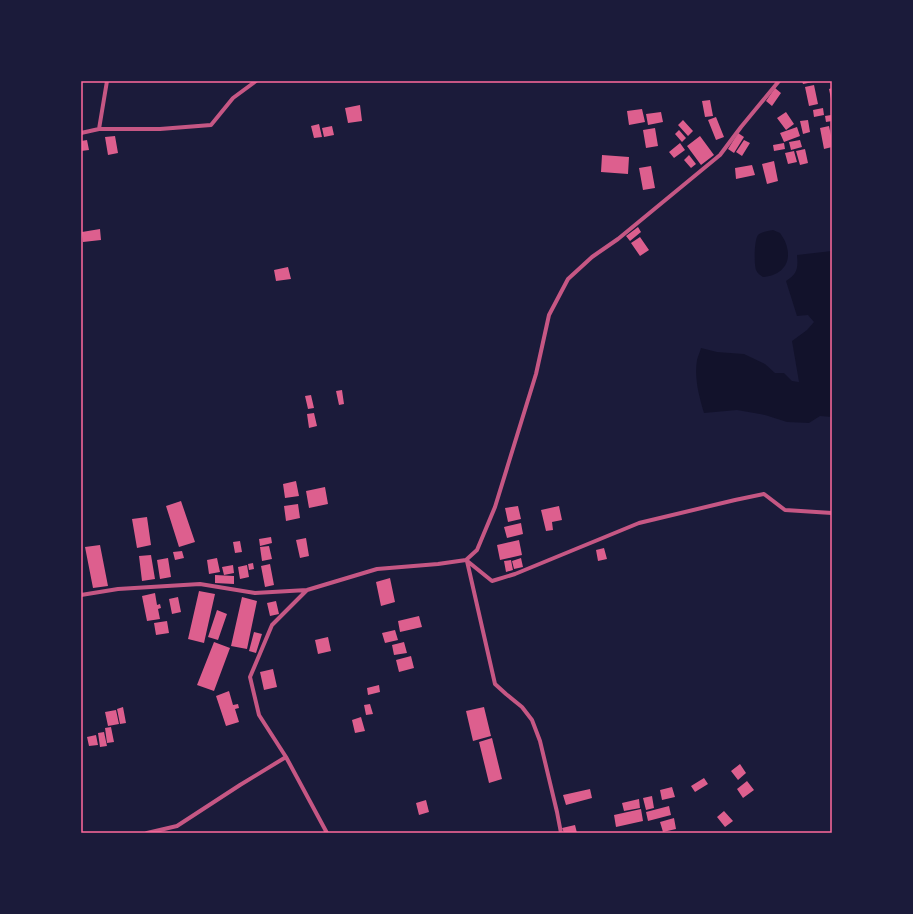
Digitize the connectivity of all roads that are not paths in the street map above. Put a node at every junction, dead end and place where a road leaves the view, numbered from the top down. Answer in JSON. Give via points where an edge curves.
{"nodes":[{"id":1,"x":107,"y":81,"type":"edge"},
{"id":2,"x":256,"y":81,"type":"edge"},
{"id":3,"x":779,"y":81,"type":"edge"},
{"id":4,"x":99,"y":130,"type":"junction"},
{"id":5,"x":81,"y":133,"type":"edge"},
{"id":6,"x":832,"y":513,"type":"edge"},
{"id":7,"x":466,"y":560,"type":"junction"},
{"id":8,"x":307,"y":590,"type":"junction"},
{"id":9,"x":81,"y":595,"type":"edge"},
{"id":10,"x":286,"y":757,"type":"junction"},
{"id":11,"x":147,"y":833,"type":"edge"},
{"id":12,"x":327,"y":833,"type":"edge"},
{"id":13,"x":561,"y":833,"type":"edge"}],
"edges":[{"from":1,"to":4,"type":"street"},
{"from":2,"to":4,"type":"street","via":[[233,98],[211,125]]},
{"from":3,"to":7,"type":"street","via":[[720,155],[568,279],[549,315],[536,374],[495,507],[477,550]]},
{"from":4,"to":5,"type":"street"},
{"from":6,"to":7,"type":"street","via":[[785,510],[764,494],[640,523],[492,581]]},
{"from":7,"to":8,"type":"street","via":[[377,569]]},
{"from":7,"to":13,"type":"street","via":[[495,684],[522,707],[532,720],[540,741]]},
{"from":8,"to":9,"type":"street","via":[[255,593],[200,584],[118,589]]},
{"from":8,"to":10,"type":"street","via":[[272,625],[250,677],[259,715]]},
{"from":10,"to":11,"type":"street","via":[[176,826]]},
{"from":10,"to":12,"type":"street"}]}
